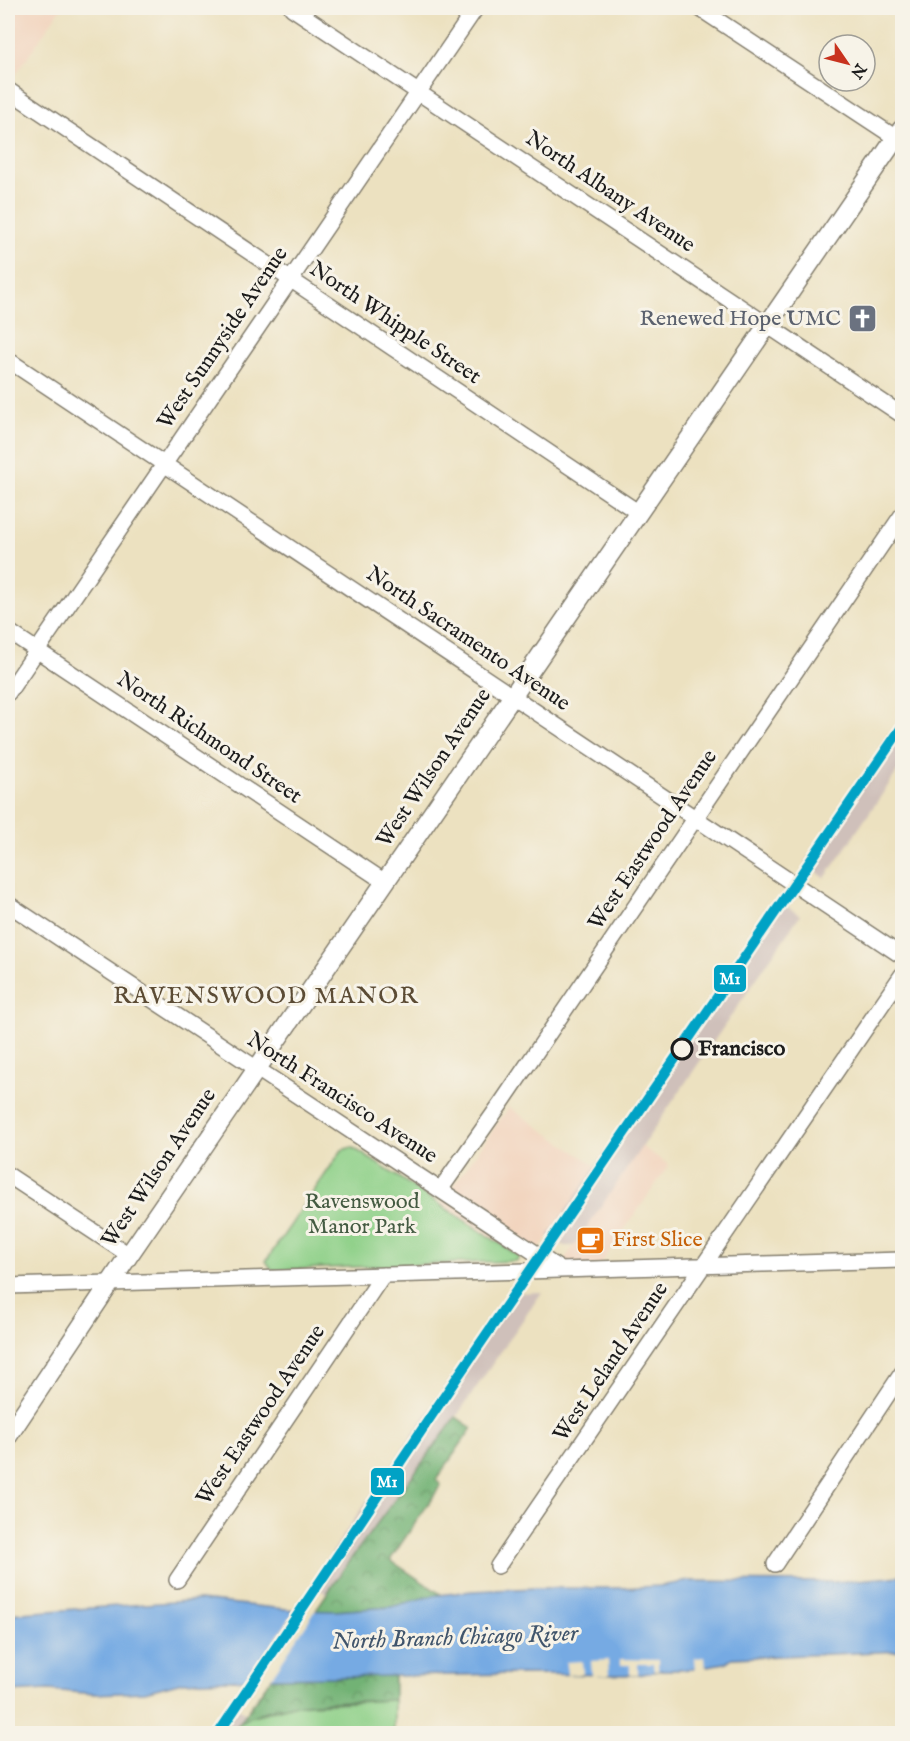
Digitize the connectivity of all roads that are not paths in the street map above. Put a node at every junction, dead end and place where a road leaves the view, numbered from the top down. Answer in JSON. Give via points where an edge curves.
{"nodes":[{"id":1,"x":292,"y":8,"type":"edge"},
{"id":2,"x":476,"y":8,"type":"edge"},
{"id":3,"x":699,"y":8,"type":"edge"},
{"id":4,"x":8,"y":90,"type":"edge"},
{"id":5,"x":418,"y":92,"type":"junction"},
{"id":6,"x":899,"y":133,"type":"edge"},
{"id":7,"x":290,"y":279,"type":"junction"},
{"id":8,"x":768,"y":325,"type":"junction"},
{"id":9,"x":8,"y":360,"type":"edge"},
{"id":10,"x":903,"y":415,"type":"edge"},
{"id":11,"x":164,"y":464,"type":"junction"},
{"id":12,"x":639,"y":513,"type":"junction"},
{"id":13,"x":903,"y":515,"type":"edge"},
{"id":14,"x":8,"y":631,"type":"edge"},
{"id":15,"x":37,"y":650,"type":"junction"},
{"id":16,"x":8,"y":693,"type":"edge"},
{"id":17,"x":513,"y":696,"type":"junction"},
{"id":18,"x":695,"y":818,"type":"junction"},
{"id":19,"x":385,"y":882,"type":"junction"},
{"id":20,"x":8,"y":904,"type":"edge"},
{"id":21,"x":903,"y":956,"type":"edge"},
{"id":22,"x":903,"y":975,"type":"edge"},
{"id":23,"x":256,"y":1069,"type":"junction"},
{"id":24,"x":8,"y":1174,"type":"edge"},
{"id":25,"x":440,"y":1190,"type":"junction"},
{"id":26,"x":129,"y":1255,"type":"junction"},
{"id":27,"x":903,"y":1260,"type":"edge"},
{"id":28,"x":704,"y":1266,"type":"junction"},
{"id":29,"x":561,"y":1270,"type":"junction"},
{"id":30,"x":383,"y":1275,"type":"junction"},
{"id":31,"x":109,"y":1284,"type":"junction"},
{"id":32,"x":8,"y":1286,"type":"edge"},
{"id":33,"x":903,"y":1373,"type":"edge"},
{"id":34,"x":8,"y":1436,"type":"edge"},
{"id":35,"x":775,"y":1564,"type":"dead end"},
{"id":36,"x":498,"y":1566,"type":"dead end"},
{"id":37,"x":177,"y":1580,"type":"dead end"}],
"edges":[{"from":1,"to":5,"type":"street","name":"North Albany Avenue"},
{"from":2,"to":5,"type":"street","name":"West Sunnyside Avenue"},
{"from":3,"to":6,"type":"street"},
{"from":4,"to":7,"type":"street","name":"North Whipple Street"},
{"from":5,"to":7,"type":"street","name":"West Sunnyside Avenue"},
{"from":5,"to":8,"type":"street","name":"North Albany Avenue"},
{"from":6,"to":8,"type":"street","name":"West Wilson Avenue"},
{"from":7,"to":11,"type":"street","name":"West Sunnyside Avenue"},
{"from":7,"to":12,"type":"street","name":"North Whipple Street"},
{"from":8,"to":10,"type":"street","name":"North Albany Avenue"},
{"from":8,"to":12,"type":"street","name":"West Wilson Avenue"},
{"from":9,"to":11,"type":"street","name":"North Sacramento Avenue"},
{"from":11,"to":15,"type":"street","name":"West Sunnyside Avenue"},
{"from":11,"to":17,"type":"street","name":"North Sacramento Avenue"},
{"from":12,"to":17,"type":"street","name":"West Wilson Avenue"},
{"from":13,"to":18,"type":"street","name":"West Eastwood Avenue"},
{"from":14,"to":15,"type":"street","name":"North Richmond Street"},
{"from":15,"to":16,"type":"street","name":"West Sunnyside Avenue"},
{"from":15,"to":19,"type":"street","name":"North Richmond Street"},
{"from":17,"to":18,"type":"street","name":"North Sacramento Avenue"},
{"from":17,"to":19,"type":"street","name":"West Wilson Avenue"},
{"from":18,"to":21,"type":"street","name":"North Sacramento Avenue"},
{"from":18,"to":25,"type":"street","name":"West Eastwood Avenue"},
{"from":19,"to":23,"type":"street","name":"West Wilson Avenue"},
{"from":20,"to":23,"type":"street","name":"North Francisco Avenue"},
{"from":22,"to":28,"type":"street","name":"West Leland Avenue"},
{"from":23,"to":25,"type":"street","name":"North Francisco Avenue"},
{"from":23,"to":26,"type":"street","name":"West Wilson Avenue"},
{"from":24,"to":26,"type":"street"},
{"from":25,"to":29,"type":"street","name":"North Francisco Avenue"},
{"from":26,"to":31,"type":"street","name":"West Wilson Avenue"},
{"from":27,"to":28,"type":"street"},
{"from":28,"to":29,"type":"street"},
{"from":28,"to":36,"type":"street","name":"West Leland Avenue"},
{"from":29,"to":30,"type":"street"},
{"from":30,"to":31,"type":"street"},
{"from":30,"to":37,"type":"street","name":"West Eastwood Avenue"},
{"from":31,"to":32,"type":"street"},
{"from":31,"to":34,"type":"street","name":"West Wilson Avenue"},
{"from":33,"to":35,"type":"street"}]}
